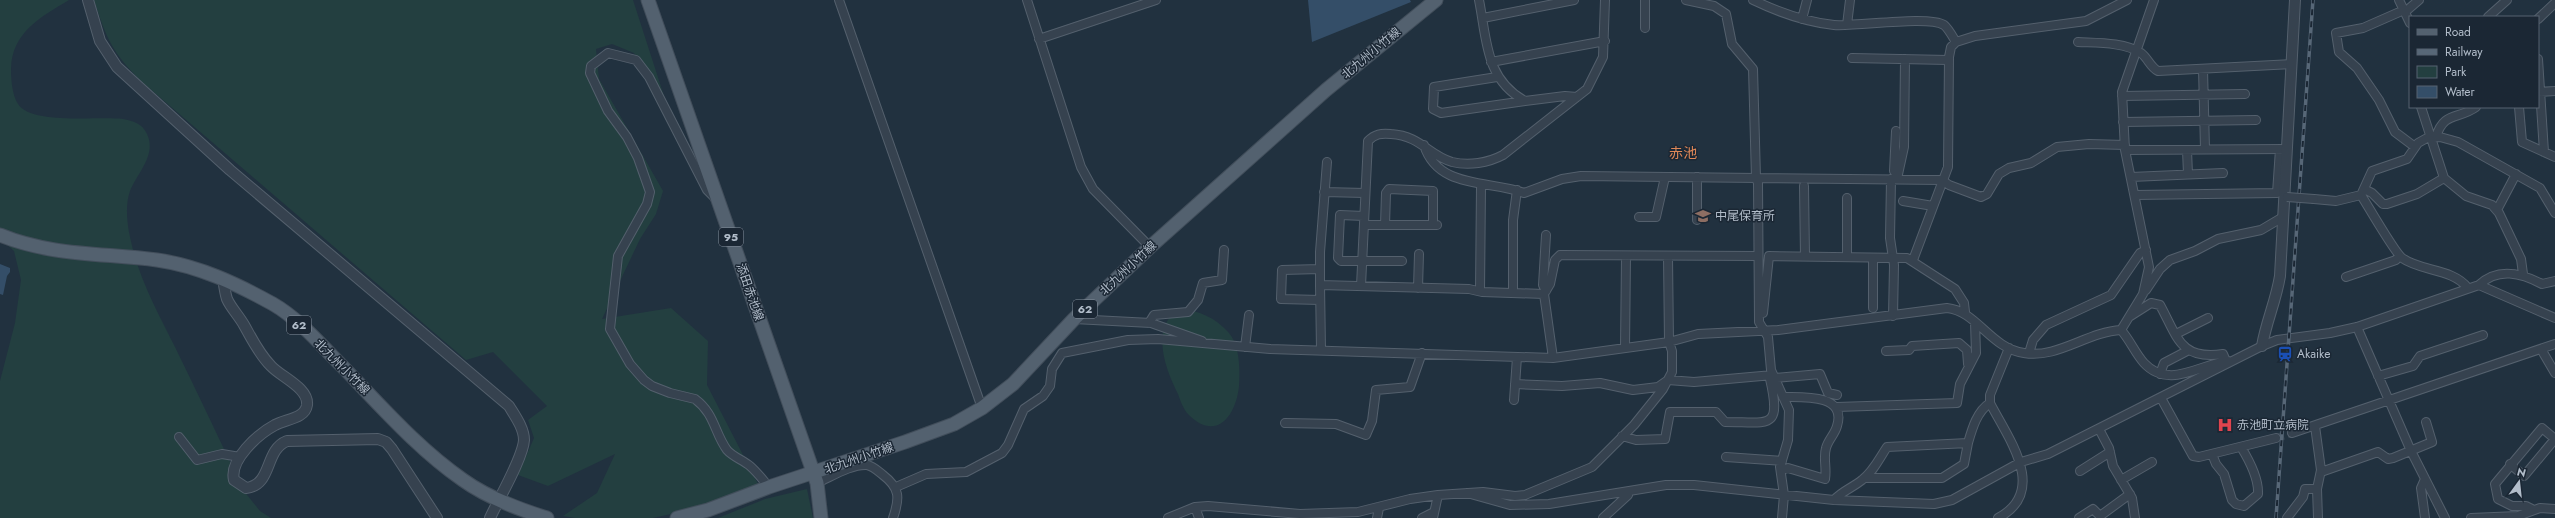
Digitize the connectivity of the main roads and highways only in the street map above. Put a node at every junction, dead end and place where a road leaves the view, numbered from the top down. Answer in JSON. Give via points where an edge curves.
{"nodes":[{"id":1,"x":648,"y":0,"type":"edge"},
{"id":2,"x":1436,"y":0,"type":"edge"},
{"id":3,"x":0,"y":235,"type":"edge"},
{"id":4,"x":815,"y":478,"type":"junction"},
{"id":5,"x":704,"y":514,"type":"edge"},
{"id":6,"x":547,"y":518,"type":"edge"},
{"id":7,"x":677,"y":518,"type":"edge"},
{"id":8,"x":821,"y":518,"type":"edge"}],
"edges":[{"from":1,"to":4,"type":"main road","name":"添田赤池線","number":"95"},
{"from":2,"to":4,"type":"main road","name":"北九州小竹線","number":"62","via":[[1326,90],[1150,247],[1074,319],[1013,384],[982,408],[954,424]]},
{"from":3,"to":6,"type":"main road","name":"北九州小竹線","number":"62","via":[[19,243],[49,250],[157,260],[189,266],[222,278],[276,306],[293,319],[436,459],[463,480],[498,500]]},
{"from":4,"to":5,"type":"main road","name":"北九州小竹線","number":"62","via":[[769,487]]},
{"from":4,"to":8,"type":"main road","name":"添田赤池線","number":"95"},
{"from":5,"to":7,"type":"main road","name":"北九州小竹線","number":"62"}]}
